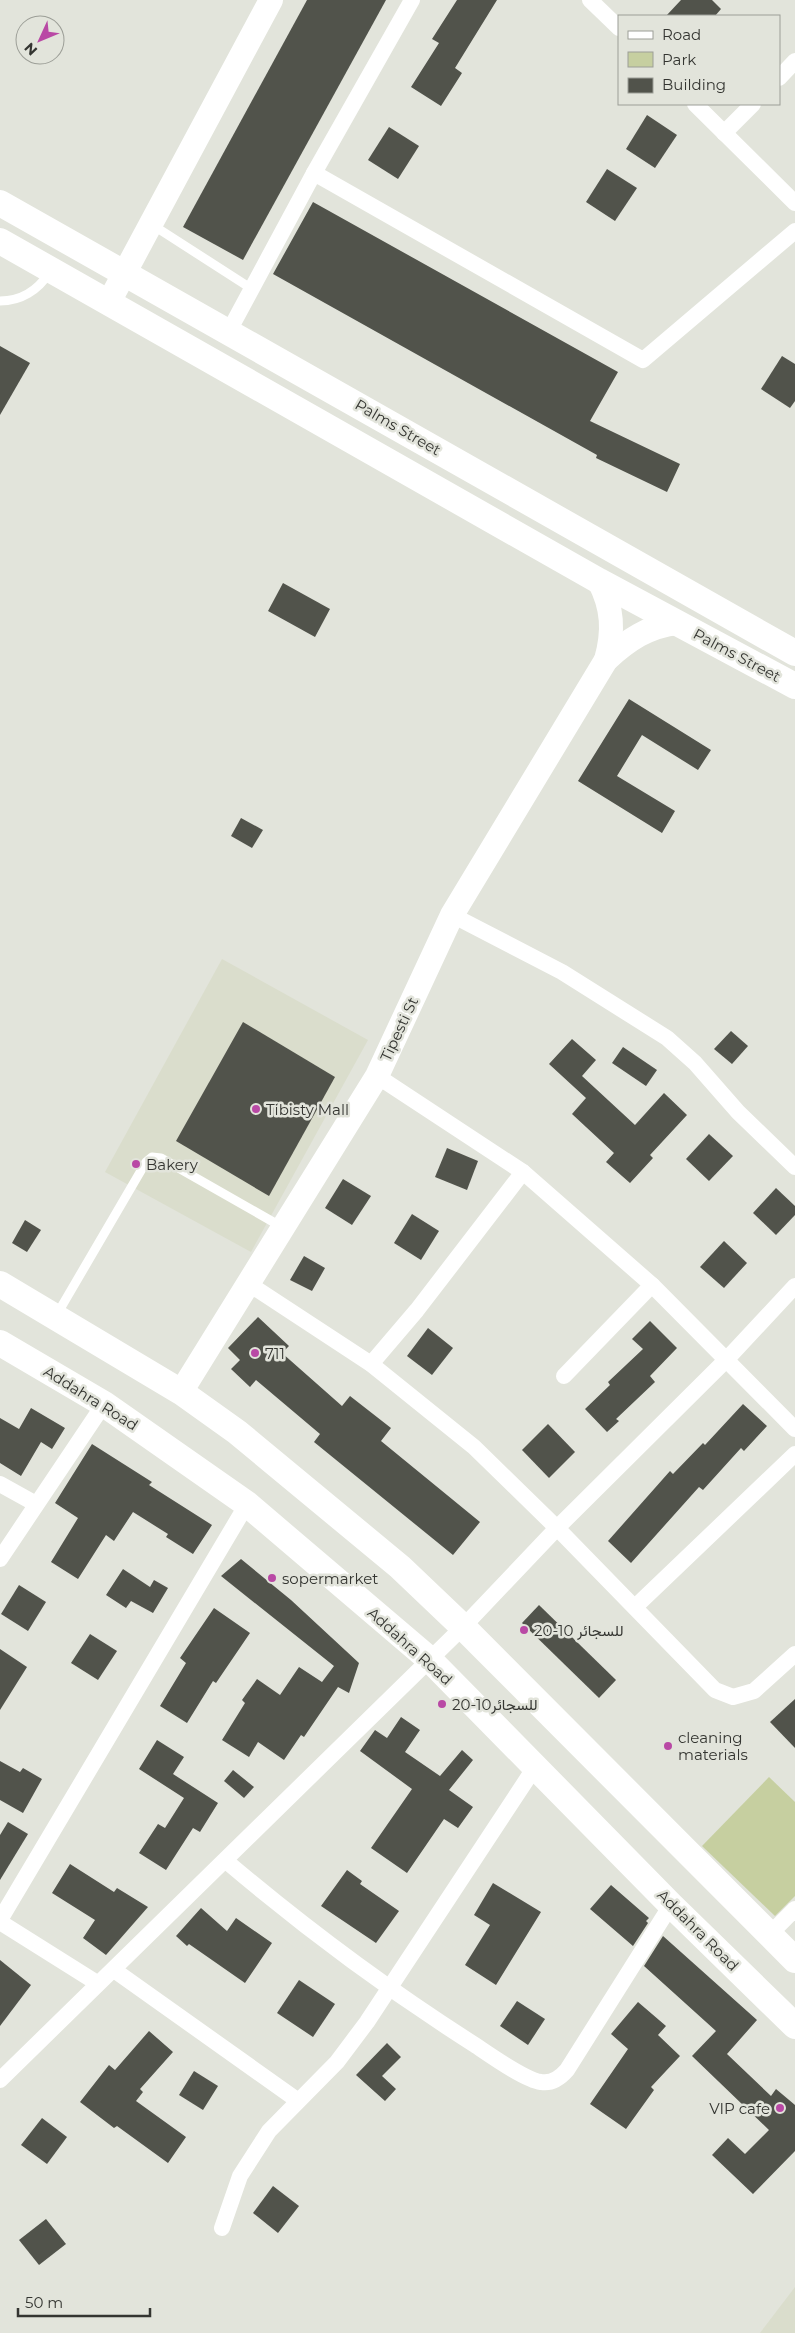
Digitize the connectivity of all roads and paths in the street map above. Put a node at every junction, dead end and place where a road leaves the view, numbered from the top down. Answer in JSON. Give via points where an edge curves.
{"nodes":[{"id":1,"x":271,"y":0,"type":"edge"},
{"id":2,"x":412,"y":0,"type":"edge"},
{"id":3,"x":590,"y":0,"type":"edge"},
{"id":4,"x":618,"y":27,"type":"edge"},
{"id":5,"x":795,"y":62,"type":"edge"},
{"id":6,"x":780,"y":77,"type":"edge"},
{"id":7,"x":696,"y":105,"type":"edge"},
{"id":8,"x":752,"y":105,"type":"edge"},
{"id":9,"x":724,"y":133,"type":"junction"},
{"id":10,"x":314,"y":173,"type":"junction"},
{"id":11,"x":0,"y":203,"type":"edge"},
{"id":12,"x":795,"y":203,"type":"edge"},
{"id":13,"x":151,"y":224,"type":"junction"},
{"id":14,"x":795,"y":232,"type":"edge"},
{"id":15,"x":0,"y":241,"type":"edge"},
{"id":16,"x":51,"y":270,"type":"junction"},
{"id":17,"x":124,"y":272,"type":"junction"},
{"id":18,"x":252,"y":289,"type":"junction"},
{"id":19,"x":0,"y":301,"type":"edge"},
{"id":20,"x":109,"y":302,"type":"junction"},
{"id":21,"x":229,"y":331,"type":"junction"},
{"id":22,"x":599,"y":581,"type":"junction"},
{"id":23,"x":678,"y":623,"type":"junction"},
{"id":24,"x":795,"y":653,"type":"edge"},
{"id":25,"x":606,"y":660,"type":"junction"},
{"id":26,"x":788,"y":682,"type":"edge"},
{"id":27,"x":452,"y":914,"type":"junction"},
{"id":28,"x":377,"y":1076,"type":"junction"},
{"id":29,"x":795,"y":1167,"type":"edge"},
{"id":30,"x":523,"y":1172,"type":"junction"},
{"id":31,"x":284,"y":1228,"type":"junction"},
{"id":32,"x":0,"y":1284,"type":"edge"},
{"id":33,"x":249,"y":1284,"type":"junction"},
{"id":34,"x":652,"y":1285,"type":"junction"},
{"id":35,"x":795,"y":1286,"type":"edge"},
{"id":36,"x":56,"y":1316,"type":"junction"},
{"id":37,"x":0,"y":1343,"type":"edge"},
{"id":38,"x":728,"y":1359,"type":"junction"},
{"id":39,"x":371,"y":1364,"type":"junction"},
{"id":40,"x":564,"y":1376,"type":"dead end"},
{"id":41,"x":181,"y":1392,"type":"junction"},
{"id":42,"x":104,"y":1404,"type":"junction"},
{"id":43,"x":795,"y":1430,"type":"edge"},
{"id":44,"x":795,"y":1454,"type":"edge"},
{"id":45,"x":0,"y":1484,"type":"edge"},
{"id":46,"x":36,"y":1504,"type":"junction"},
{"id":47,"x":248,"y":1504,"type":"junction"},
{"id":48,"x":558,"y":1528,"type":"junction"},
{"id":49,"x":0,"y":1559,"type":"edge"},
{"id":50,"x":635,"y":1607,"type":"junction"},
{"id":51,"x":463,"y":1627,"type":"junction"},
{"id":52,"x":795,"y":1654,"type":"edge"},
{"id":53,"x":428,"y":1659,"type":"junction"},
{"id":54,"x":535,"y":1767,"type":"junction"},
{"id":55,"x":226,"y":1860,"type":"junction"},
{"id":56,"x":671,"y":1905,"type":"junction"},
{"id":57,"x":795,"y":1909,"type":"edge"},
{"id":58,"x":0,"y":1921,"type":"edge"},
{"id":59,"x":770,"y":1934,"type":"junction"},
{"id":60,"x":795,"y":1960,"type":"edge"},
{"id":61,"x":114,"y":1970,"type":"junction"},
{"id":62,"x":97,"y":1983,"type":"junction"},
{"id":63,"x":389,"y":1989,"type":"junction"},
{"id":64,"x":795,"y":2026,"type":"edge"},
{"id":65,"x":0,"y":2080,"type":"edge"},
{"id":66,"x":297,"y":2100,"type":"junction"},
{"id":67,"x":222,"y":2228,"type":"dead end"}],
"edges":[{"from":1,"to":13,"type":"main road"},
{"from":2,"to":10,"type":"street"},
{"from":3,"to":4,"type":"street"},
{"from":5,"to":6,"type":"street"},
{"from":7,"to":9,"type":"street"},
{"from":8,"to":9,"type":"street"},
{"from":9,"to":12,"type":"street"},
{"from":10,"to":14,"type":"street","via":[[643,360]]},
{"from":10,"to":18,"type":"street"},
{"from":11,"to":17,"type":"main road","name":"Palms Street"},
{"from":13,"to":17,"type":"main road"},
{"from":13,"to":18,"type":"lane"},
{"from":15,"to":16,"type":"main road","name":"Palms Street"},
{"from":16,"to":19,"type":"lane","via":[[26,295]]},
{"from":16,"to":20,"type":"main road","name":"Palms Street"},
{"from":17,"to":20,"type":"main road"},
{"from":17,"to":21,"type":"main road","name":"Palms Street"},
{"from":18,"to":21,"type":"street"},
{"from":20,"to":22,"type":"main road","name":"Palms Street"},
{"from":21,"to":24,"type":"main road","name":"Palms Street"},
{"from":22,"to":23,"type":"main road","name":"Palms Street"},
{"from":22,"to":25,"type":"main road","via":[[610,605],[612,619]]},
{"from":23,"to":25,"type":"main road","via":[[665,624],[639,634]]},
{"from":23,"to":26,"type":"main road","name":"Palms Street"},
{"from":24,"to":26,"type":"main road"},
{"from":25,"to":27,"type":"main road","name":"Tipesti St"},
{"from":27,"to":28,"type":"main road","name":"Tipesti St"},
{"from":27,"to":29,"type":"street","via":[[562,972],[667,1038]]},
{"from":28,"to":30,"type":"street"},
{"from":28,"to":31,"type":"main road","name":"Tipesti St"},
{"from":30,"to":34,"type":"street"},
{"from":30,"to":39,"type":"street","via":[[417,1310]]},
{"from":31,"to":33,"type":"main road","name":"Tipesti St"},
{"from":31,"to":36,"type":"lane","via":[[161,1158],[152,1157],[146,1162]]},
{"from":32,"to":36,"type":"main road"},
{"from":33,"to":39,"type":"street"},
{"from":33,"to":41,"type":"main road","name":"Tipesti St"},
{"from":34,"to":38,"type":"street"},
{"from":34,"to":40,"type":"street"},
{"from":35,"to":38,"type":"street"},
{"from":36,"to":41,"type":"main road"},
{"from":37,"to":42,"type":"main road","name":"Addahra Road"},
{"from":38,"to":43,"type":"street"},
{"from":38,"to":48,"type":"street"},
{"from":39,"to":48,"type":"street","via":[[474,1447]]},
{"from":41,"to":51,"type":"main road","via":[[299,1482],[400,1567]]},
{"from":42,"to":46,"type":"street"},
{"from":42,"to":47,"type":"main road","name":"Addahra Road"},
{"from":44,"to":50,"type":"street"},
{"from":45,"to":46,"type":"street"},
{"from":46,"to":49,"type":"street"},
{"from":47,"to":53,"type":"main road","name":"Addahra Road"},
{"from":47,"to":58,"type":"street"},
{"from":48,"to":50,"type":"street"},
{"from":48,"to":51,"type":"street"},
{"from":50,"to":52,"type":"street","via":[[714,1690],[733,1697],[754,1691]]},
{"from":51,"to":53,"type":"street"},
{"from":51,"to":59,"type":"main road"},
{"from":53,"to":54,"type":"main road","name":"Addahra Road"},
{"from":53,"to":55,"type":"street"},
{"from":54,"to":56,"type":"main road","name":"Addahra Road"},
{"from":54,"to":63,"type":"street"},
{"from":55,"to":61,"type":"street"},
{"from":55,"to":63,"type":"street","via":[[310,1930]]},
{"from":56,"to":63,"type":"street","via":[[567,2070],[552,2081],[532,2079]]},
{"from":56,"to":64,"type":"main road","name":"Addahra Road"},
{"from":57,"to":59,"type":"street"},
{"from":58,"to":62,"type":"street"},
{"from":59,"to":60,"type":"main road"},
{"from":61,"to":62,"type":"street"},
{"from":61,"to":66,"type":"street"},
{"from":62,"to":65,"type":"street"},
{"from":63,"to":66,"type":"street","via":[[336,2062]]},
{"from":66,"to":67,"type":"street","via":[[269,2131],[240,2176]]}]}
